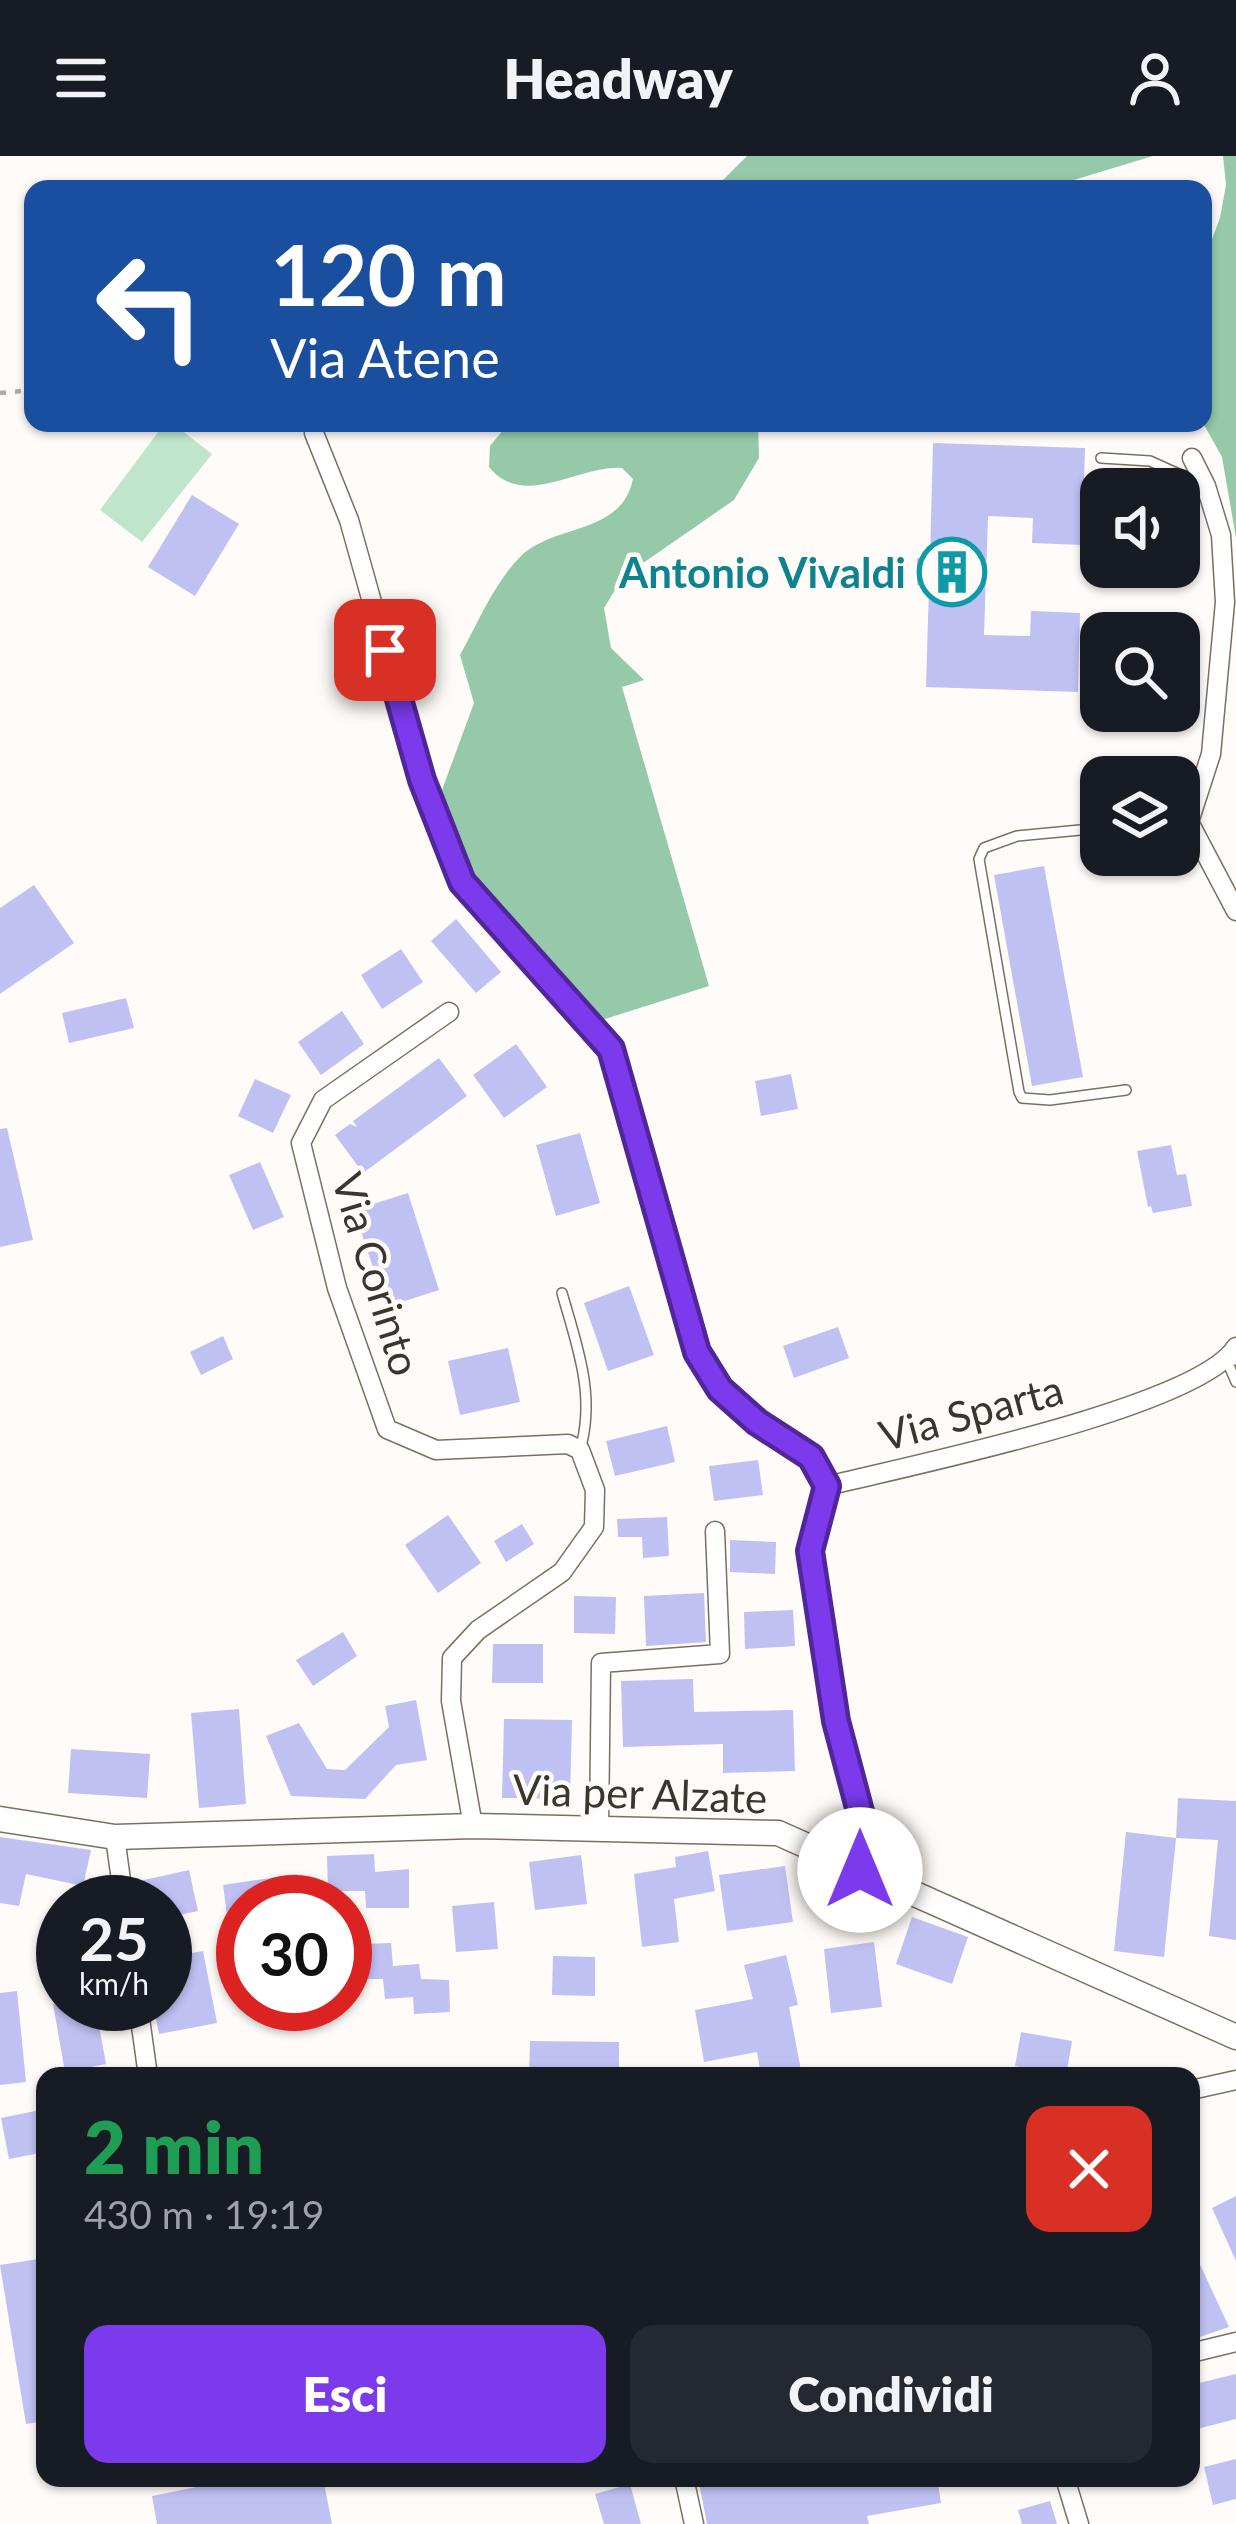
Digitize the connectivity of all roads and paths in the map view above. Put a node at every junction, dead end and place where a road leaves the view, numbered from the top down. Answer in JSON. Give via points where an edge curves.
{"nodes":[{"id":1,"x":314,"y":433,"type":"dead end"},
{"id":2,"x":1101,"y":458,"type":"dead end"},
{"id":3,"x":1192,"y":458,"type":"dead end"},
{"id":4,"x":1206,"y":486,"type":"junction"},
{"id":5,"x":1200,"y":782,"type":"edge"},
{"id":6,"x":1080,"y":829,"type":"edge"},
{"id":7,"x":1200,"y":849,"type":"edge"},
{"id":8,"x":1236,"y":911,"type":"edge"},
{"id":9,"x":449,"y":1012,"type":"dead end"},
{"id":10,"x":1126,"y":1090,"type":"dead end"},
{"id":11,"x":562,"y":1293,"type":"dead end"},
{"id":12,"x":1233,"y":1356,"type":"edge"},
{"id":13,"x":1236,"y":1382,"type":"edge"},
{"id":14,"x":580,"y":1450,"type":"junction"},
{"id":15,"x":827,"y":1486,"type":"junction"},
{"id":16,"x":715,"y":1531,"type":"dead end"},
{"id":17,"x":0,"y":1819,"type":"edge"},
{"id":18,"x":473,"y":1826,"type":"junction"},
{"id":19,"x":599,"y":1828,"type":"junction"},
{"id":20,"x":115,"y":1837,"type":"junction"},
{"id":21,"x":860,"y":1870,"type":"junction"},
{"id":22,"x":120,"y":1875,"type":"edge"},
{"id":23,"x":142,"y":2031,"type":"edge"},
{"id":24,"x":1236,"y":2037,"type":"edge"},
{"id":25,"x":147,"y":2067,"type":"edge"},
{"id":26,"x":1236,"y":2080,"type":"edge"},
{"id":27,"x":1200,"y":2088,"type":"edge"},
{"id":28,"x":1236,"y":2342,"type":"edge"},
{"id":29,"x":1200,"y":2351,"type":"edge"},
{"id":30,"x":686,"y":2487,"type":"edge"},
{"id":31,"x":1068,"y":2487,"type":"edge"},
{"id":32,"x":694,"y":2524,"type":"edge"},
{"id":33,"x":1079,"y":2524,"type":"edge"}],
"edges":[{"from":1,"to":15,"type":"street","via":[[349,520],[422,780],[462,882],[611,1049],[697,1352],[720,1389],[811,1457]]},
{"from":2,"to":4,"type":"lane","via":[[1150,461]]},
{"from":3,"to":4,"type":"street"},
{"from":4,"to":5,"type":"street","via":[[1221,535],[1225,602],[1211,754]]},
{"from":6,"to":10,"type":"lane","via":[[1017,836],[984,848],[979,859],[1013,1073],[1022,1098]]},
{"from":7,"to":8,"type":"street"},
{"from":9,"to":14,"type":"street","name":"Via Corinto","via":[[322,1100],[301,1143],[337,1288],[388,1430],[436,1450]]},
{"from":11,"to":14,"type":"lane","via":[[586,1378]]},
{"from":12,"to":13,"type":"lane","name":"Via Sparta"},
{"from":12,"to":15,"type":"street","name":"Via Sparta","via":[[1160,1396]]},
{"from":14,"to":18,"type":"street","via":[[595,1490],[594,1527],[562,1572],[478,1630],[452,1658],[451,1701]]},
{"from":15,"to":21,"type":"street","via":[[810,1551],[836,1721],[862,1819]]},
{"from":16,"to":19,"type":"street","via":[[720,1654],[601,1663]]},
{"from":17,"to":20,"type":"street","name":"Via per Alzate"},
{"from":18,"to":19,"type":"street","name":"Via per Alzate"},
{"from":18,"to":20,"type":"street","name":"Via per Alzate"},
{"from":19,"to":21,"type":"street","name":"Via per Alzate","via":[[778,1833]]},
{"from":20,"to":22,"type":"street"},
{"from":21,"to":24,"type":"street","name":"Via per Alzate"},
{"from":23,"to":25,"type":"street"},
{"from":26,"to":27,"type":"street"},
{"from":28,"to":29,"type":"street"},
{"from":30,"to":32,"type":"street"},
{"from":31,"to":33,"type":"street"}]}
